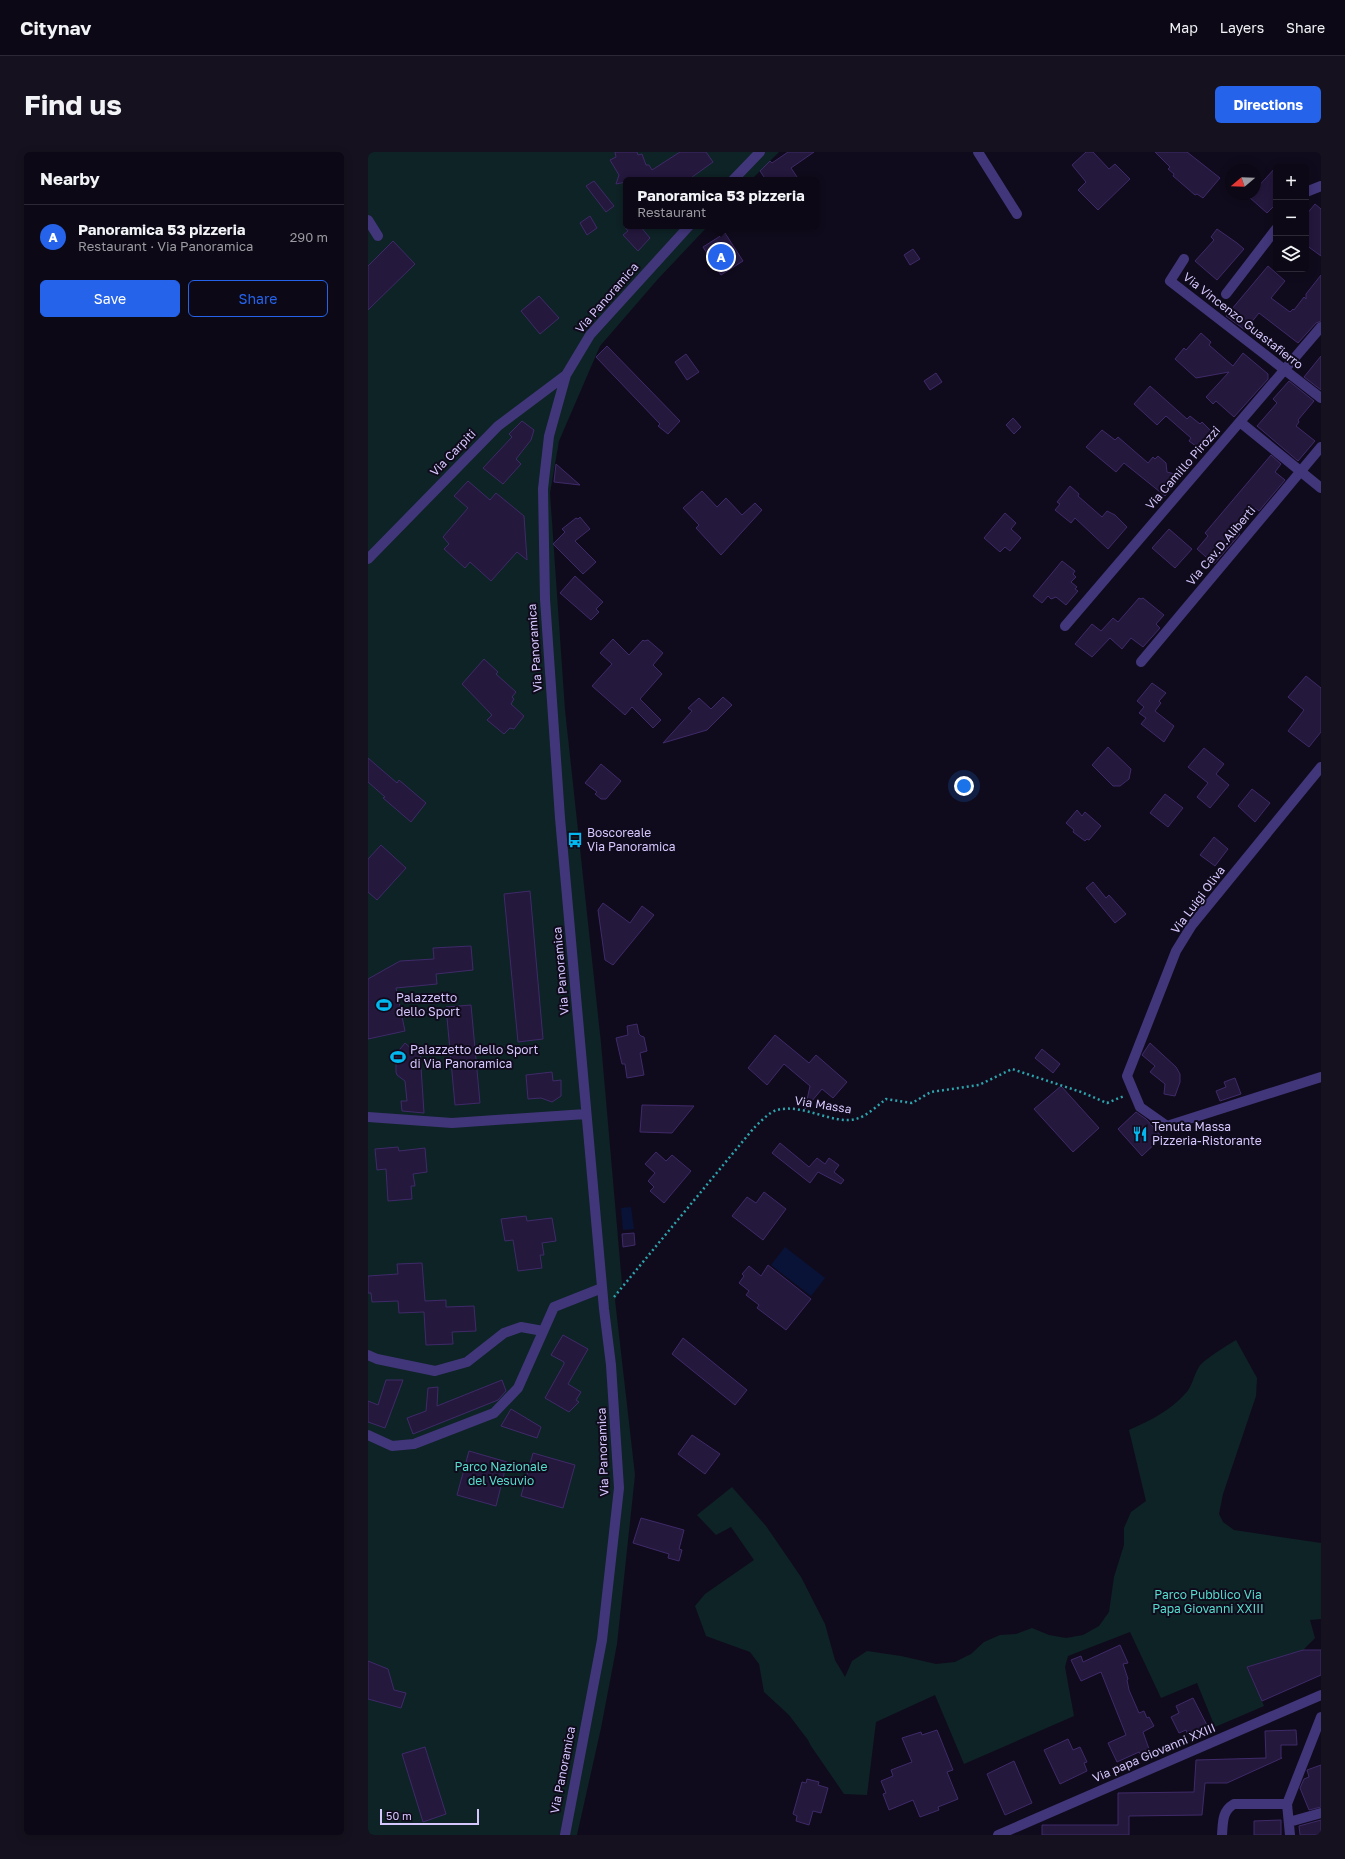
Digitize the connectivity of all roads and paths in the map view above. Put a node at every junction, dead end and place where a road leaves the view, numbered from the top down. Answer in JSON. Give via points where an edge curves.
{"nodes":[{"id":1,"x":760,"y":152,"type":"edge"},
{"id":2,"x":978,"y":152,"type":"edge"},
{"id":3,"x":736,"y":177,"type":"edge"},
{"id":4,"x":1321,"y":186,"type":"edge"},
{"id":5,"x":1309,"y":191,"type":"edge"},
{"id":6,"x":1017,"y":214,"type":"dead end"},
{"id":7,"x":368,"y":220,"type":"edge"},
{"id":8,"x":686,"y":229,"type":"edge"},
{"id":9,"x":1273,"y":233,"type":"edge"},
{"id":10,"x":378,"y":236,"type":"dead end"},
{"id":11,"x":1184,"y":259,"type":"dead end"},
{"id":12,"x":1226,"y":294,"type":"dead end"},
{"id":13,"x":1321,"y":327,"type":"edge"},
{"id":14,"x":1285,"y":369,"type":"junction"},
{"id":15,"x":566,"y":375,"type":"junction"},
{"id":16,"x":1321,"y":398,"type":"edge"},
{"id":17,"x":1240,"y":422,"type":"junction"},
{"id":18,"x":1321,"y":447,"type":"edge"},
{"id":19,"x":1300,"y":471,"type":"junction"},
{"id":20,"x":1321,"y":488,"type":"edge"},
{"id":21,"x":368,"y":559,"type":"edge"},
{"id":22,"x":1065,"y":626,"type":"dead end"},
{"id":23,"x":1141,"y":662,"type":"dead end"},
{"id":24,"x":1321,"y":767,"type":"edge"},
{"id":25,"x":1321,"y":1077,"type":"edge"},
{"id":26,"x":1133,"y":1091,"type":"junction"},
{"id":27,"x":586,"y":1114,"type":"junction"},
{"id":28,"x":368,"y":1117,"type":"edge"},
{"id":29,"x":602,"y":1288,"type":"junction"},
{"id":30,"x":604,"y":1309,"type":"junction"},
{"id":31,"x":543,"y":1331,"type":"junction"},
{"id":32,"x":368,"y":1355,"type":"edge"},
{"id":33,"x":368,"y":1435,"type":"edge"},
{"id":34,"x":1321,"y":1695,"type":"edge"},
{"id":35,"x":1321,"y":1717,"type":"edge"},
{"id":36,"x":1287,"y":1804,"type":"junction"},
{"id":37,"x":1321,"y":1813,"type":"edge"},
{"id":38,"x":1289,"y":1822,"type":"junction"},
{"id":39,"x":565,"y":1835,"type":"edge"},
{"id":40,"x":998,"y":1835,"type":"edge"},
{"id":41,"x":1222,"y":1835,"type":"edge"},
{"id":42,"x":1290,"y":1835,"type":"edge"}],
"edges":[{"from":1,"to":3,"type":"street"},
{"from":2,"to":6,"type":"street"},
{"from":4,"to":5,"type":"street"},
{"from":7,"to":10,"type":"street"},
{"from":8,"to":15,"type":"street","name":"Via Panoramica","via":[[590,335]]},
{"from":9,"to":12,"type":"street"},
{"from":11,"to":14,"type":"street","name":"Via Vincenzo Guastafierro","via":[[1170,281]]},
{"from":13,"to":14,"type":"street","name":"Via Camillo Pirozzi"},
{"from":14,"to":16,"type":"street","name":"Via Vincenzo Guastafierro"},
{"from":14,"to":17,"type":"street","name":"Via Camillo Pirozzi"},
{"from":15,"to":21,"type":"street","name":"Via Carpiti","via":[[498,426]]},
{"from":15,"to":27,"type":"street","name":"Via Panoramica","via":[[549,436],[543,489],[545,599],[560,818]]},
{"from":17,"to":19,"type":"street"},
{"from":17,"to":22,"type":"street","name":"Via Camillo Pirozzi"},
{"from":18,"to":19,"type":"street","name":"Via Cav.D.Aliberti"},
{"from":19,"to":20,"type":"street"},
{"from":19,"to":23,"type":"street","name":"Via Cav.D.Aliberti"},
{"from":24,"to":26,"type":"street","name":"Via Luigi Oliva","via":[[1192,925],[1176,951],[1127,1076]]},
{"from":25,"to":26,"type":"street","name":"Via Luigi Oliva","via":[[1167,1126],[1140,1107]]},
{"from":26,"to":30,"type":"path","name":"Via Massa","via":[[1107,1103],[1012,1069],[979,1085],[931,1092],[912,1103],[886,1099],[855,1119],[840,1119],[792,1108],[775,1110],[753,1129]]},
{"from":27,"to":28,"type":"street","via":[[452,1123]]},
{"from":27,"to":29,"type":"street","name":"Via Panoramica"},
{"from":29,"to":30,"type":"street","name":"Via Panoramica"},
{"from":29,"to":31,"type":"street","via":[[554,1307]]},
{"from":30,"to":39,"type":"street","name":"Via Panoramica","via":[[611,1365],[619,1488],[602,1640]]},
{"from":31,"to":32,"type":"street","via":[[521,1327],[504,1333],[468,1362],[435,1371]]},
{"from":31,"to":33,"type":"street","via":[[518,1388],[494,1413],[414,1444],[392,1446]]},
{"from":34,"to":40,"type":"street","name":"Via papa Giovanni XXIII"},
{"from":35,"to":36,"type":"street"},
{"from":36,"to":38,"type":"street"},
{"from":36,"to":41,"type":"street","via":[[1234,1804],[1227,1808],[1223,1817]]},
{"from":37,"to":38,"type":"street"},
{"from":38,"to":42,"type":"street"}]}
